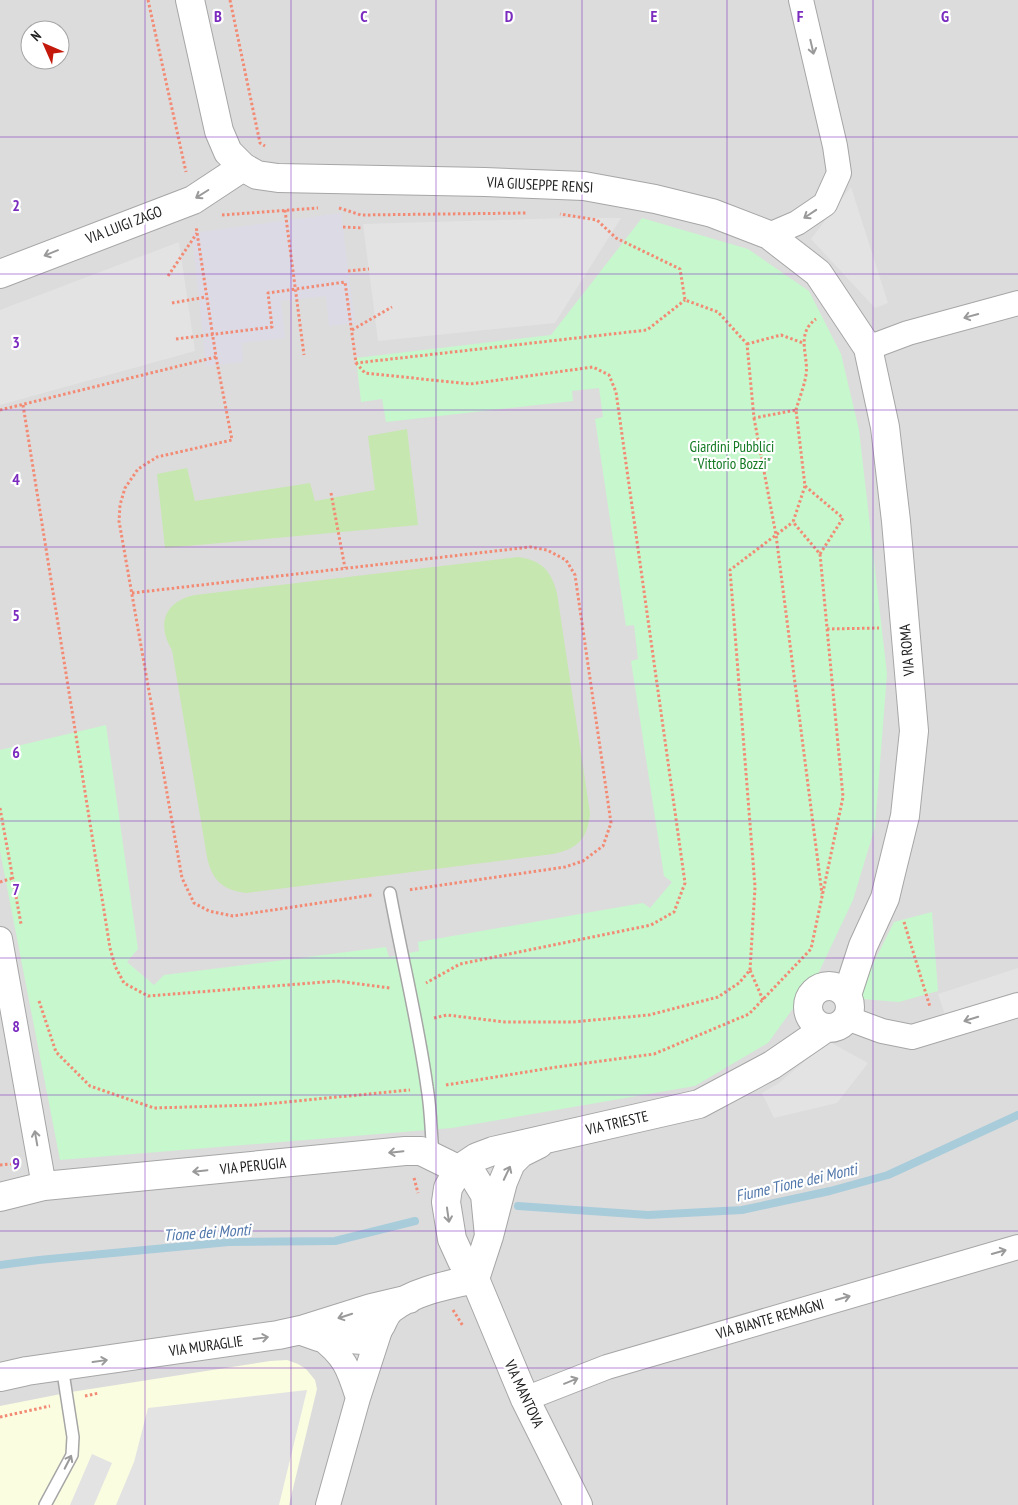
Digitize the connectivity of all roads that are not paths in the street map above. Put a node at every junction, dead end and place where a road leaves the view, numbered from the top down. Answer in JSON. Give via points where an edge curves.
{"nodes":[{"id":1,"x":190,"y":0,"type":"edge"},
{"id":2,"x":801,"y":0,"type":"edge"},
{"id":3,"x":243,"y":167,"type":"junction"},
{"id":4,"x":769,"y":235,"type":"junction"},
{"id":5,"x":0,"y":274,"type":"edge"},
{"id":6,"x":1018,"y":303,"type":"edge"},
{"id":7,"x":868,"y":348,"type":"junction"},
{"id":8,"x":390,"y":893,"type":"road end"},
{"id":9,"x":0,"y":939,"type":"edge"},
{"id":10,"x":1018,"y":1005,"type":"edge"},
{"id":11,"x":831,"y":1008,"type":"junction"},
{"id":12,"x":551,"y":1137,"type":"junction"},
{"id":13,"x":434,"y":1157,"type":"junction"},
{"id":14,"x":459,"y":1169,"type":"junction"},
{"id":15,"x":44,"y":1186,"type":"junction"},
{"id":16,"x":0,"y":1197,"type":"edge"},
{"id":17,"x":489,"y":1236,"type":"junction"},
{"id":18,"x":1018,"y":1247,"type":"edge"},
{"id":19,"x":475,"y":1279,"type":"junction"},
{"id":20,"x":409,"y":1299,"type":"junction"},
{"id":21,"x":382,"y":1324,"type":"junction"},
{"id":22,"x":310,"y":1334,"type":"junction"},
{"id":23,"x":62,"y":1366,"type":"junction"},
{"id":24,"x":0,"y":1377,"type":"edge"},
{"id":25,"x":358,"y":1398,"type":"junction"},
{"id":26,"x":525,"y":1399,"type":"junction"},
{"id":27,"x":45,"y":1505,"type":"edge"},
{"id":28,"x":328,"y":1505,"type":"edge"},
{"id":29,"x":578,"y":1505,"type":"edge"}],
"edges":[{"from":1,"to":3,"type":"street","via":[[219,131],[228,152]]},
{"from":2,"to":4,"type":"street","one_way":true,"via":[[839,173],[825,204]]},
{"from":3,"to":4,"type":"street","name":"VIA GIUSEPPE RENSI","via":[[257,175],[278,178],[584,186],[712,213]]},
{"from":3,"to":5,"type":"street","name":"VIA LUIGI ZAGO","one_way":true,"via":[[194,213],[94,237]]},
{"from":4,"to":7,"type":"street","name":"VIA GIUSEPPE RENSI","via":[[818,273]]},
{"from":6,"to":7,"type":"street","one_way":true,"via":[[908,333]]},
{"from":7,"to":11,"type":"street","name":"VIA ROMA","via":[[885,427],[914,731],[905,816],[885,898]]},
{"from":8,"to":13,"type":"lane","via":[[428,1088]]},
{"from":15,"to":9,"type":"street","one_way":true},
{"from":10,"to":11,"type":"street","one_way":true,"via":[[912,1037],[882,1031]]},
{"from":11,"to":12,"type":"street","name":"VIA TRIESTE","via":[[772,1065],[699,1104]]},
{"from":12,"to":14,"type":"street","name":"VIA TRIESTE","via":[[493,1151]]},
{"from":17,"to":12,"type":"street","one_way":true,"via":[[511,1163],[521,1153]]},
{"from":13,"to":14,"type":"street","name":"VIA PERUGIA"},
{"from":13,"to":15,"type":"street","name":"VIA PERUGIA","one_way":true,"via":[[421,1151],[405,1151]]},
{"from":14,"to":17,"type":"street","via":[[474,1177],[485,1195]]},
{"from":14,"to":19,"type":"street","name":"VIA MANTOVA","one_way":true,"via":[[448,1188],[446,1202],[452,1239]]},
{"from":15,"to":16,"type":"street","name":"VIA PERUGIA"},
{"from":17,"to":19,"type":"street"},
{"from":26,"to":18,"type":"street","name":"VIA BIANTE REMAGNI","one_way":true,"via":[[607,1367]]},
{"from":19,"to":20,"type":"street"},
{"from":19,"to":26,"type":"street","name":"VIA MANTOVA"},
{"from":20,"to":21,"type":"street","name":"VIA MURAGLIE","via":[[389,1310]]},
{"from":20,"to":22,"type":"street","name":"VIA MURAGLIE","one_way":true,"via":[[371,1308]]},
{"from":21,"to":22,"type":"street","name":"VIA MURAGLIE","via":[[363,1340]]},
{"from":21,"to":25,"type":"street"},
{"from":23,"to":22,"type":"street","name":"VIA MURAGLIE","one_way":true,"via":[[278,1335]]},
{"from":22,"to":25,"type":"street","via":[[332,1346],[341,1357]]},
{"from":23,"to":24,"type":"street","name":"VIA MURAGLIE"},
{"from":27,"to":23,"type":"lane","one_way":true,"via":[[72,1455],[73,1437]]},
{"from":25,"to":28,"type":"street"},
{"from":26,"to":29,"type":"street","name":"VIA MANTOVA"}]}
